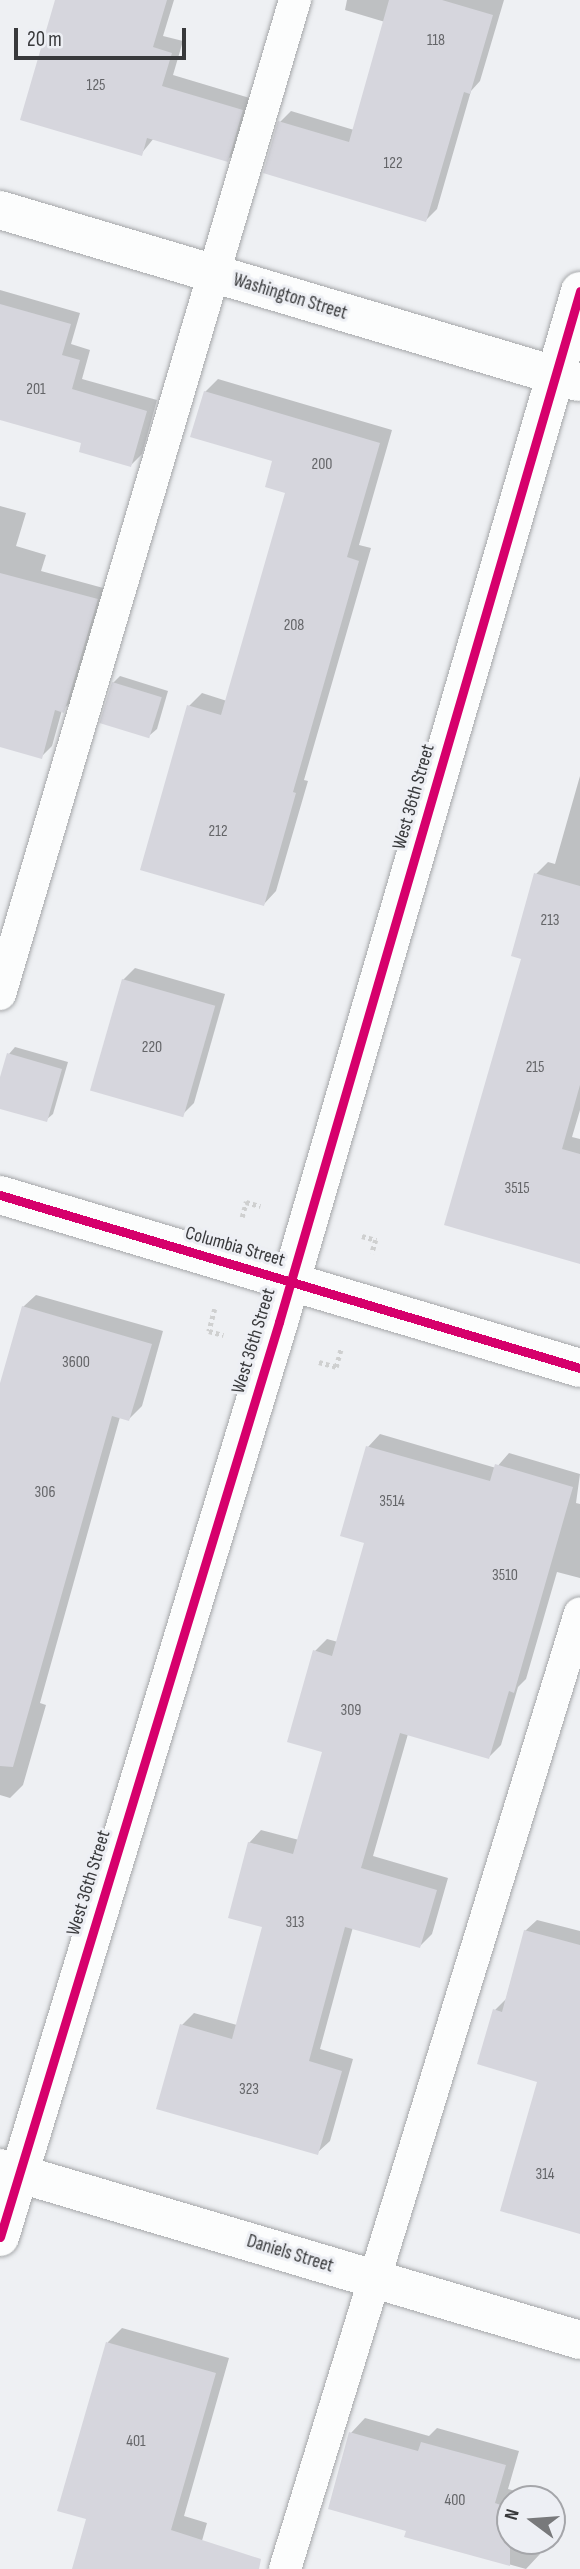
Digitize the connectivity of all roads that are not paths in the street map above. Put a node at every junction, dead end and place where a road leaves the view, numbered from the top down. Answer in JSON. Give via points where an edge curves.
{"nodes":[{"id":1,"x":295,"y":0,"type":"edge"},
{"id":2,"x":0,"y":210,"type":"edge"},
{"id":3,"x":214,"y":274,"type":"junction"},
{"id":4,"x":580,"y":291,"type":"edge"},
{"id":5,"x":567,"y":379,"type":"edge"},
{"id":6,"x":0,"y":995,"type":"edge"},
{"id":7,"x":0,"y":1195,"type":"edge"},
{"id":8,"x":291,"y":1282,"type":"junction"},
{"id":9,"x":580,"y":1368,"type":"edge"},
{"id":10,"x":580,"y":1613,"type":"edge"},
{"id":11,"x":10,"y":2171,"type":"edge"},
{"id":12,"x":0,"y":2237,"type":"edge"},
{"id":13,"x":372,"y":2278,"type":"junction"},
{"id":14,"x":580,"y":2340,"type":"edge"},
{"id":15,"x":285,"y":2569,"type":"edge"}],
"edges":[{"from":1,"to":3,"type":"lane"},
{"from":2,"to":3,"type":"street","name":"Washington Street"},
{"from":3,"to":5,"type":"street","name":"Washington Street"},
{"from":3,"to":6,"type":"lane"},
{"from":4,"to":5,"type":"street","name":"West 36th Street"},
{"from":5,"to":8,"type":"street","name":"West 36th Street"},
{"from":7,"to":8,"type":"street","name":"Columbia Street"},
{"from":8,"to":9,"type":"street","name":"Columbia Street"},
{"from":8,"to":11,"type":"street","name":"West 36th Street"},
{"from":10,"to":13,"type":"lane"},
{"from":11,"to":12,"type":"street","name":"West 36th Street"},
{"from":11,"to":13,"type":"street","name":"Daniels Street"},
{"from":13,"to":14,"type":"street","name":"Daniels Street"},
{"from":13,"to":15,"type":"lane"}]}
